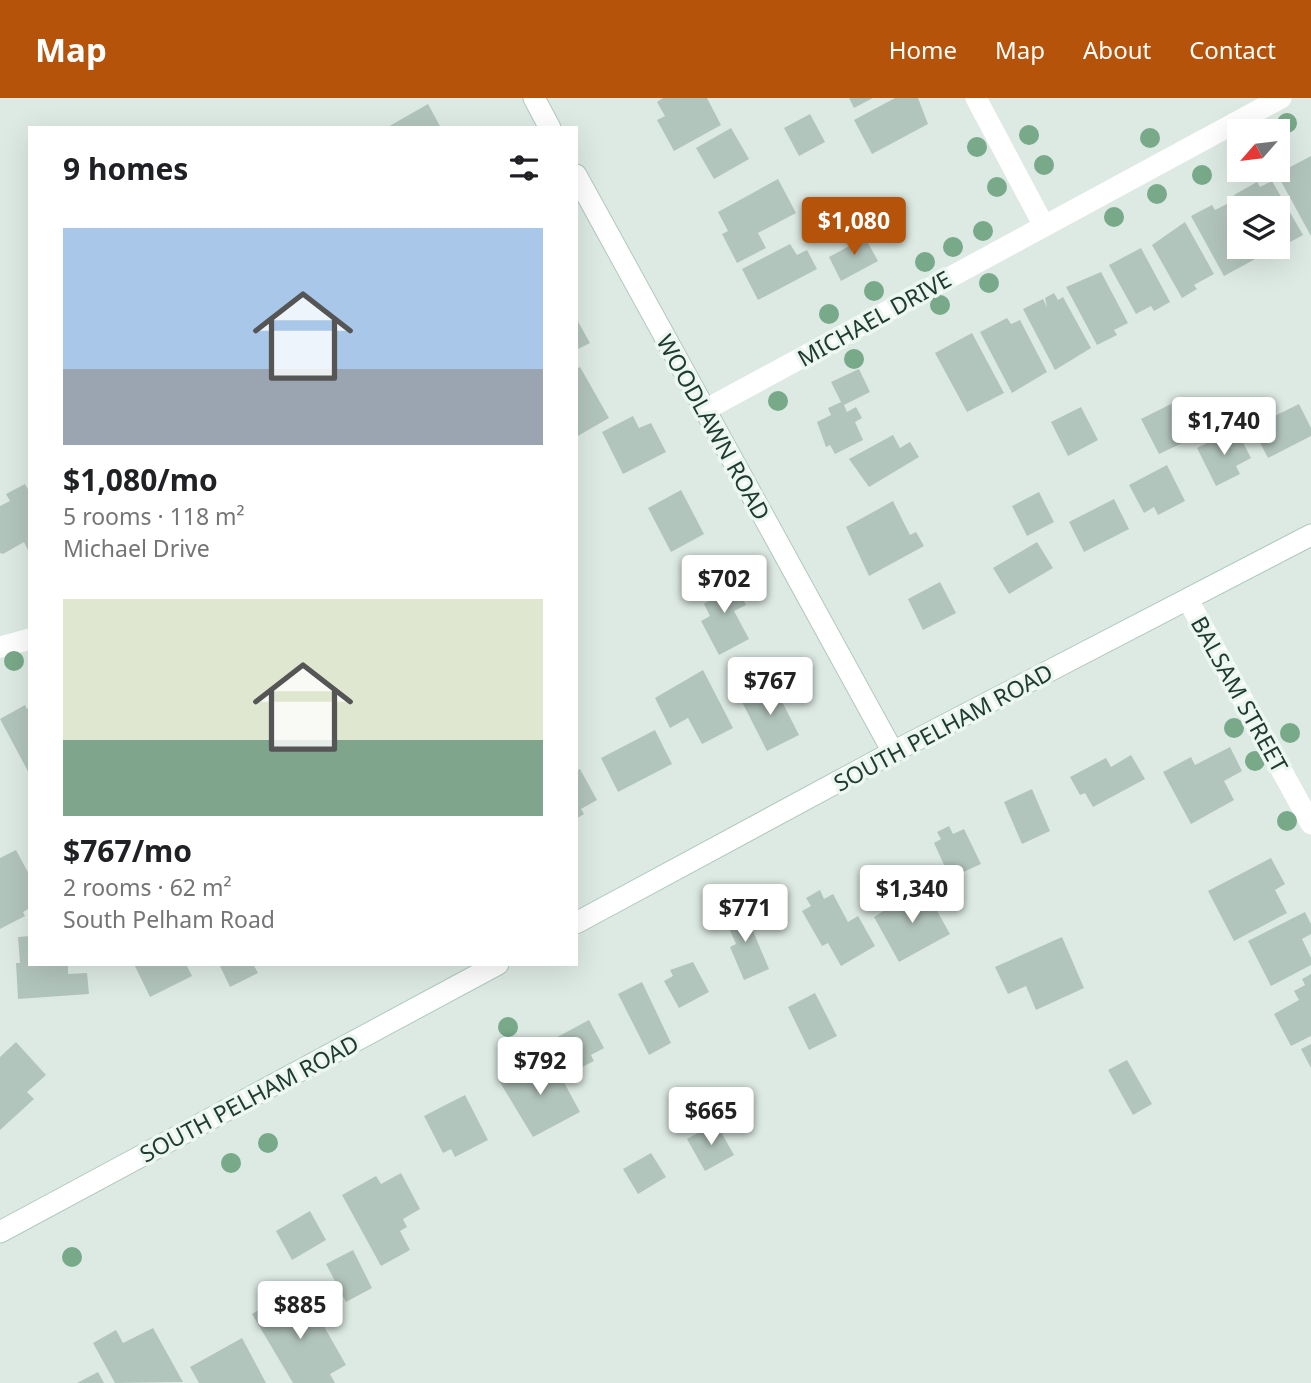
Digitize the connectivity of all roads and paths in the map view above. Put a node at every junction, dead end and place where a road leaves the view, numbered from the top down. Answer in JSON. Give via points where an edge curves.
{"nodes":[{"id":1,"x":534,"y":98,"type":"edge"},
{"id":2,"x":976,"y":98,"type":"edge"},
{"id":3,"x":1281,"y":98,"type":"edge"},
{"id":4,"x":549,"y":126,"type":"edge"},
{"id":5,"x":578,"y":179,"type":"edge"},
{"id":6,"x":1044,"y":226,"type":"junction"},
{"id":7,"x":705,"y":410,"type":"junction"},
{"id":8,"x":1311,"y":535,"type":"edge"},
{"id":9,"x":1188,"y":600,"type":"junction"},
{"id":10,"x":28,"y":640,"type":"edge"},
{"id":11,"x":0,"y":647,"type":"edge"},
{"id":12,"x":893,"y":752,"type":"junction"},
{"id":13,"x":1311,"y":824,"type":"edge"},
{"id":14,"x":578,"y":922,"type":"edge"},
{"id":15,"x":494,"y":966,"type":"edge"},
{"id":16,"x":0,"y":1232,"type":"edge"}],
"edges":[{"from":1,"to":4,"type":"main road"},
{"from":2,"to":6,"type":"main road"},
{"from":3,"to":6,"type":"main road","name":"MICHAEL DRIVE"},
{"from":5,"to":7,"type":"main road","name":"WOODLAWN ROAD"},
{"from":6,"to":7,"type":"main road","name":"MICHAEL DRIVE"},
{"from":7,"to":12,"type":"main road","name":"WOODLAWN ROAD"},
{"from":8,"to":9,"type":"main road","name":"SOUTH PELHAM ROAD"},
{"from":9,"to":12,"type":"main road","name":"SOUTH PELHAM ROAD"},
{"from":9,"to":13,"type":"main road","name":"BALSAM STREET"},
{"from":10,"to":11,"type":"main road"},
{"from":12,"to":14,"type":"main road","name":"SOUTH PELHAM ROAD"},
{"from":15,"to":16,"type":"main road","name":"SOUTH PELHAM ROAD"}]}
